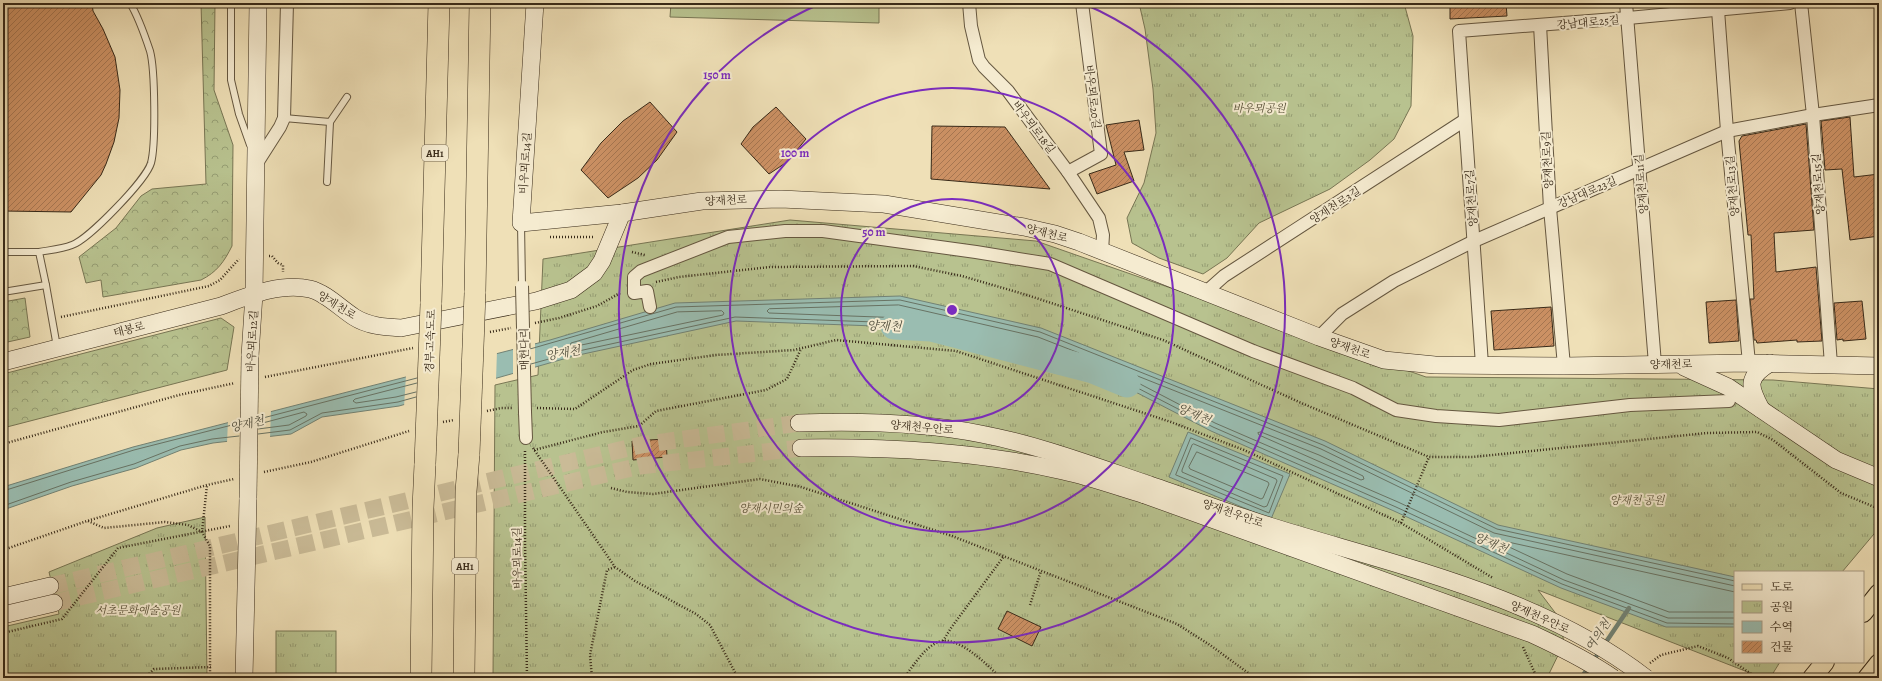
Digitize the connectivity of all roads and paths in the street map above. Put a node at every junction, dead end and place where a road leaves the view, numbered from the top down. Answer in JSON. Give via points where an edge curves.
{"nodes":[{"id":1,"x":130,"y":3,"type":"edge"},
{"id":2,"x":231,"y":3,"type":"edge"},
{"id":3,"x":258,"y":3,"type":"edge"},
{"id":4,"x":287,"y":3,"type":"edge"},
{"id":5,"x":439,"y":3,"type":"edge"},
{"id":6,"x":480,"y":3,"type":"edge"},
{"id":7,"x":535,"y":3,"type":"edge"},
{"id":8,"x":969,"y":3,"type":"edge"},
{"id":9,"x":1082,"y":3,"type":"edge"},
{"id":10,"x":1626,"y":3,"type":"edge"},
{"id":11,"x":1790,"y":3,"type":"edge"},
{"id":12,"x":1801,"y":3,"type":"edge"},
{"id":13,"x":1718,"y":10,"type":"junction"},
{"id":14,"x":1628,"y":18,"type":"junction"},
{"id":15,"x":1540,"y":25,"type":"junction"},
{"id":16,"x":1459,"y":31,"type":"joint"},
{"id":17,"x":347,"y":96,"type":"dead end"},
{"id":18,"x":1879,"y":105,"type":"edge"},
{"id":19,"x":1813,"y":115,"type":"junction"},
{"id":20,"x":284,"y":118,"type":"junction"},
{"id":21,"x":1465,"y":120,"type":"junction"},
{"id":22,"x":330,"y":122,"type":"junction"},
{"id":23,"x":1727,"y":131,"type":"junction"},
{"id":24,"x":256,"y":164,"type":"junction"},
{"id":25,"x":1640,"y":169,"type":"junction"},
{"id":26,"x":1068,"y":172,"type":"junction"},
{"id":27,"x":328,"y":182,"type":"dead end"},
{"id":28,"x":1550,"y":208,"type":"junction"},
{"id":29,"x":622,"y":213,"type":"junction"},
{"id":30,"x":521,"y":223,"type":"junction"},
{"id":31,"x":600,"y":237,"type":"dead end"},
{"id":32,"x":522,"y":240,"type":"junction"},
{"id":33,"x":1474,"y":241,"type":"junction"},
{"id":34,"x":1102,"y":251,"type":"junction"},
{"id":35,"x":3,"y":252,"type":"edge"},
{"id":36,"x":39,"y":252,"type":"junction"},
{"id":37,"x":239,"y":252,"type":"dead end"},
{"id":38,"x":46,"y":285,"type":"junction"},
{"id":39,"x":522,"y":286,"type":"joint"},
{"id":40,"x":633,"y":287,"type":"junction"},
{"id":41,"x":3,"y":292,"type":"edge"},
{"id":42,"x":1206,"y":292,"type":"junction"},
{"id":43,"x":254,"y":294,"type":"junction"},
{"id":44,"x":650,"y":307,"type":"dead end"},
{"id":45,"x":51,"y":319,"type":"junction"},
{"id":46,"x":529,"y":324,"type":"dead end"},
{"id":47,"x":513,"y":327,"type":"dead end"},
{"id":48,"x":483,"y":333,"type":"dead end"},
{"id":49,"x":1319,"y":337,"type":"junction"},
{"id":50,"x":57,"y":348,"type":"junction"},
{"id":51,"x":414,"y":348,"type":"dead end"},
{"id":52,"x":801,"y":349,"type":"dead end"},
{"id":53,"x":3,"y":362,"type":"edge"},
{"id":54,"x":1748,"y":363,"type":"junction"},
{"id":55,"x":1770,"y":363,"type":"junction"},
{"id":56,"x":1655,"y":364,"type":"junction"},
{"id":57,"x":1676,"y":364,"type":"junction"},
{"id":58,"x":1482,"y":365,"type":"junction"},
{"id":59,"x":1831,"y":365,"type":"junction"},
{"id":60,"x":1564,"y":366,"type":"junction"},
{"id":61,"x":1879,"y":366,"type":"edge"},
{"id":62,"x":263,"y":377,"type":"dead end"},
{"id":63,"x":240,"y":382,"type":"dead end"},
{"id":64,"x":1729,"y":401,"type":"dead end"},
{"id":65,"x":1762,"y":411,"type":"junction"},
{"id":66,"x":799,"y":423,"type":"tunnel mouth"},
{"id":67,"x":526,"y":438,"type":"junction"},
{"id":68,"x":3,"y":444,"type":"edge"},
{"id":69,"x":801,"y":448,"type":"tunnel mouth"},
{"id":70,"x":534,"y":450,"type":"junction"},
{"id":71,"x":1429,"y":457,"type":"junction"},
{"id":72,"x":1879,"y":478,"type":"edge"},
{"id":73,"x":207,"y":485,"type":"dead end"},
{"id":74,"x":611,"y":488,"type":"dead end"},
{"id":75,"x":1147,"y":490,"type":"junction"},
{"id":76,"x":1879,"y":509,"type":"edge"},
{"id":77,"x":87,"y":521,"type":"dead end"},
{"id":78,"x":1401,"y":523,"type":"dead end"},
{"id":79,"x":230,"y":526,"type":"dead end"},
{"id":80,"x":202,"y":532,"type":"junction"},
{"id":81,"x":1004,"y":556,"type":"junction"},
{"id":82,"x":615,"y":567,"type":"junction"},
{"id":83,"x":1041,"y":571,"type":"junction"},
{"id":84,"x":50,"y":586,"type":"tunnel mouth"},
{"id":85,"x":1879,"y":593,"type":"edge"},
{"id":86,"x":3,"y":597,"type":"edge"},
{"id":87,"x":54,"y":603,"type":"tunnel mouth"},
{"id":88,"x":1030,"y":605,"type":"dead end"},
{"id":89,"x":1864,"y":612,"type":"edge"},
{"id":90,"x":3,"y":615,"type":"edge"},
{"id":91,"x":3,"y":633,"type":"edge"},
{"id":92,"x":943,"y":641,"type":"junction"},
{"id":93,"x":1734,"y":662,"type":"edge"},
{"id":94,"x":1879,"y":662,"type":"edge"},
{"id":95,"x":1735,"y":663,"type":"edge"},
{"id":96,"x":1824,"y":663,"type":"edge"},
{"id":97,"x":210,"y":667,"type":"junction"},
{"id":98,"x":1647,"y":671,"type":"edge"},
{"id":99,"x":145,"y":678,"type":"edge"},
{"id":100,"x":210,"y":678,"type":"edge"},
{"id":101,"x":244,"y":678,"type":"edge"},
{"id":102,"x":421,"y":678,"type":"edge"},
{"id":103,"x":464,"y":678,"type":"edge"},
{"id":104,"x":527,"y":678,"type":"edge"},
{"id":105,"x":592,"y":678,"type":"edge"},
{"id":106,"x":738,"y":678,"type":"edge"},
{"id":107,"x":904,"y":678,"type":"edge"},
{"id":108,"x":1001,"y":678,"type":"edge"},
{"id":109,"x":1255,"y":678,"type":"edge"},
{"id":110,"x":1613,"y":678,"type":"edge"},
{"id":111,"x":1757,"y":678,"type":"edge"},
{"id":112,"x":1812,"y":678,"type":"edge"},
{"id":113,"x":1867,"y":678,"type":"edge"}],
"edges":[{"from":1,"to":36,"type":"lane","via":[[150,52],[154,116],[151,163],[144,176],[110,216],[73,245]]},
{"from":2,"to":24,"type":"lane","via":[[231,80],[239,114]]},
{"from":3,"to":24,"type":"street","name":"바우뫼로12길"},
{"from":4,"to":20,"type":"street"},
{"from":5,"to":102,"type":"highway","name":"경부고속도로","number":"AH1","bridge":true,"via":[[423,508]]},
{"from":6,"to":103,"type":"highway","number":"AH1","bridge":true,"via":[[475,293],[466,491]]},
{"from":7,"to":30,"type":"street","name":"비우뫼로14길"},
{"from":8,"to":26,"type":"street","name":"바우뫼로18길","via":[[971,26],[979,60],[1008,91]]},
{"from":9,"to":26,"type":"street","name":"바우뫼로20길","via":[[1101,154]]},
{"from":10,"to":14,"type":"street","name":"양재천로11길"},
{"from":11,"to":13,"type":"street","name":"강남대로25길"},
{"from":12,"to":19,"type":"street","name":"양재천로15길"},
{"from":13,"to":14,"type":"street","name":"강남대로25길"},
{"from":13,"to":23,"type":"street","name":"양재천로13길"},
{"from":14,"to":15,"type":"street","name":"강남대로25길"},
{"from":14,"to":25,"type":"street","name":"양재천로11길"},
{"from":15,"to":16,"type":"street","name":"강남대로25길"},
{"from":15,"to":28,"type":"street","name":"양재천로9길"},
{"from":16,"to":21,"type":"street","name":"양재천로7길"},
{"from":17,"to":22,"type":"lane"},
{"from":18,"to":19,"type":"street","name":"강남대로23길"},
{"from":19,"to":23,"type":"street","name":"강남대로23길"},
{"from":19,"to":59,"type":"street","name":"양재천로15길"},
{"from":20,"to":22,"type":"lane"},
{"from":20,"to":24,"type":"street"},
{"from":21,"to":33,"type":"street","name":"양재천로7길"},
{"from":21,"to":42,"type":"street","name":"양재천로3길","via":[[1224,276]]},
{"from":22,"to":27,"type":"lane"},
{"from":23,"to":25,"type":"street","name":"강남대로23길"},
{"from":23,"to":54,"type":"street","name":"양재천로13길"},
{"from":24,"to":43,"type":"street","name":"바우뫼로12길"},
{"from":25,"to":28,"type":"street","name":"강남대로23길"},
{"from":25,"to":56,"type":"street","name":"양재천로11길"},
{"from":26,"to":34,"type":"street","name":"바우뫼로18길","via":[[1099,218],[1104,235]]},
{"from":28,"to":33,"type":"street","name":"강남대로23길"},
{"from":28,"to":60,"type":"street","name":"양재천로9길"},
{"from":29,"to":30,"type":"street"},
{"from":29,"to":34,"type":"street","name":"양재천로","via":[[745,199],[884,204],[1024,227],[1056,234]]},
{"from":29,"to":43,"type":"street","name":"양재천로","via":[[602,261],[594,273],[571,290],[536,301],[401,328],[376,326],[365,322],[311,290],[296,287]]},
{"from":30,"to":32,"type":"lane"},
{"from":31,"to":32,"type":"path"},
{"from":32,"to":39,"type":"lane"},
{"from":33,"to":49,"type":"street","name":"강남대로23길","via":[[1394,281],[1342,314]]},
{"from":33,"to":58,"type":"street","name":"양재천로7길"},
{"from":34,"to":42,"type":"street","name":"양재천로"},
{"from":35,"to":36,"type":"lane"},
{"from":36,"to":38,"type":"lane"},
{"from":37,"to":45,"type":"path","via":[[239,260],[220,280],[209,286]]},
{"from":38,"to":41,"type":"lane"},
{"from":38,"to":45,"type":"lane"},
{"from":39,"to":67,"type":"street","name":"매헌다리","bridge":true},
{"from":40,"to":44,"type":"street","via":[[634,293],[647,291]]},
{"from":40,"to":46,"type":"path","via":[[597,306]]},
{"from":40,"to":64,"type":"street","via":[[634,277],[641,271],[728,237],[785,231],[823,232],[1050,264],[1253,351],[1354,388],[1396,410],[1436,416],[1499,420],[1630,405]]},
{"from":40,"to":71,"type":"path","via":[[679,277],[770,267],[913,266],[962,276],[1163,340]]},
{"from":42,"to":49,"type":"street","name":"양재천로"},
{"from":43,"to":50,"type":"street","name":"태봉로","via":[[221,306]]},
{"from":43,"to":101,"type":"street","name":"바우뫼로12길","bridge":true,"via":[[250,356]]},
{"from":45,"to":50,"type":"lane"},
{"from":47,"to":48,"type":"path"},
{"from":49,"to":58,"type":"street","name":"양재천로","via":[[1384,360],[1435,365]]},
{"from":50,"to":53,"type":"street","name":"태봉로"},
{"from":51,"to":62,"type":"path"},
{"from":52,"to":70,"type":"path","via":[[787,379],[766,390],[656,411],[639,426],[603,432]]},
{"from":54,"to":55,"type":"street","name":"양재천로"},
{"from":54,"to":57,"type":"street","name":"양재천로"},
{"from":55,"to":59,"type":"street","name":"양재천로"},
{"from":55,"to":65,"type":"street","via":[[1758,370],[1751,384],[1752,392]]},
{"from":56,"to":57,"type":"street","name":"양재천로"},
{"from":56,"to":60,"type":"street","name":"양재천로"},
{"from":57,"to":65,"type":"street","via":[[1728,386]]},
{"from":58,"to":60,"type":"street","name":"양재천로"},
{"from":59,"to":61,"type":"street","name":"양재천로"},
{"from":63,"to":68,"type":"path","via":[[179,395]]},
{"from":65,"to":72,"type":"street","via":[[1836,460]]},
{"from":66,"to":75,"type":"street","name":"양재천우안로","via":[[874,423],[980,434],[1030,446]]},
{"from":67,"to":70,"type":"path"},
{"from":67,"to":104,"type":"path","name":"바우뫼로14길"},
{"from":69,"to":75,"type":"street","name":"양재천우안로","via":[[864,447],[933,451],[1064,471]]},
{"from":70,"to":82,"type":"path"},
{"from":71,"to":76,"type":"path","via":[[1473,457],[1707,433],[1758,432],[1773,440],[1841,493]]},
{"from":71,"to":78,"type":"path"},
{"from":73,"to":80,"type":"path"},
{"from":74,"to":81,"type":"path","via":[[653,494],[760,479],[815,491],[952,536]]},
{"from":75,"to":98,"type":"street","name":"양재천우안로","bridge":true,"via":[[1340,546],[1528,610]]},
{"from":75,"to":110,"type":"street","name":"양재천우안로","bridge":true,"via":[[1532,634],[1567,650]]},
{"from":77,"to":80,"type":"path","via":[[104,528],[165,522],[188,526]]},
{"from":79,"to":80,"type":"path"},
{"from":80,"to":91,"type":"path","via":[[118,548],[62,619]]},
{"from":80,"to":97,"type":"path","via":[[210,546]]},
{"from":81,"to":83,"type":"path"},
{"from":81,"to":92,"type":"path"},
{"from":82,"to":105,"type":"path","via":[[606,570],[590,655]]},
{"from":82,"to":106,"type":"path","via":[[635,581],[696,614],[710,625]]},
{"from":83,"to":88,"type":"path"},
{"from":83,"to":109,"type":"path","via":[[1177,624]]},
{"from":84,"to":86,"type":"street"},
{"from":85,"to":89,"type":"main road"},
{"from":87,"to":90,"type":"street"},
{"from":92,"to":107,"type":"path","via":[[932,646]]},
{"from":92,"to":108,"type":"path","via":[[967,649]]},
{"from":93,"to":98,"type":"path","via":[[1698,646],[1661,655]]},
{"from":94,"to":113,"type":"main road"},
{"from":95,"to":111,"type":"path"},
{"from":96,"to":112,"type":"main road"},
{"from":97,"to":99,"type":"path","via":[[154,669]]},
{"from":97,"to":100,"type":"path"}]}
